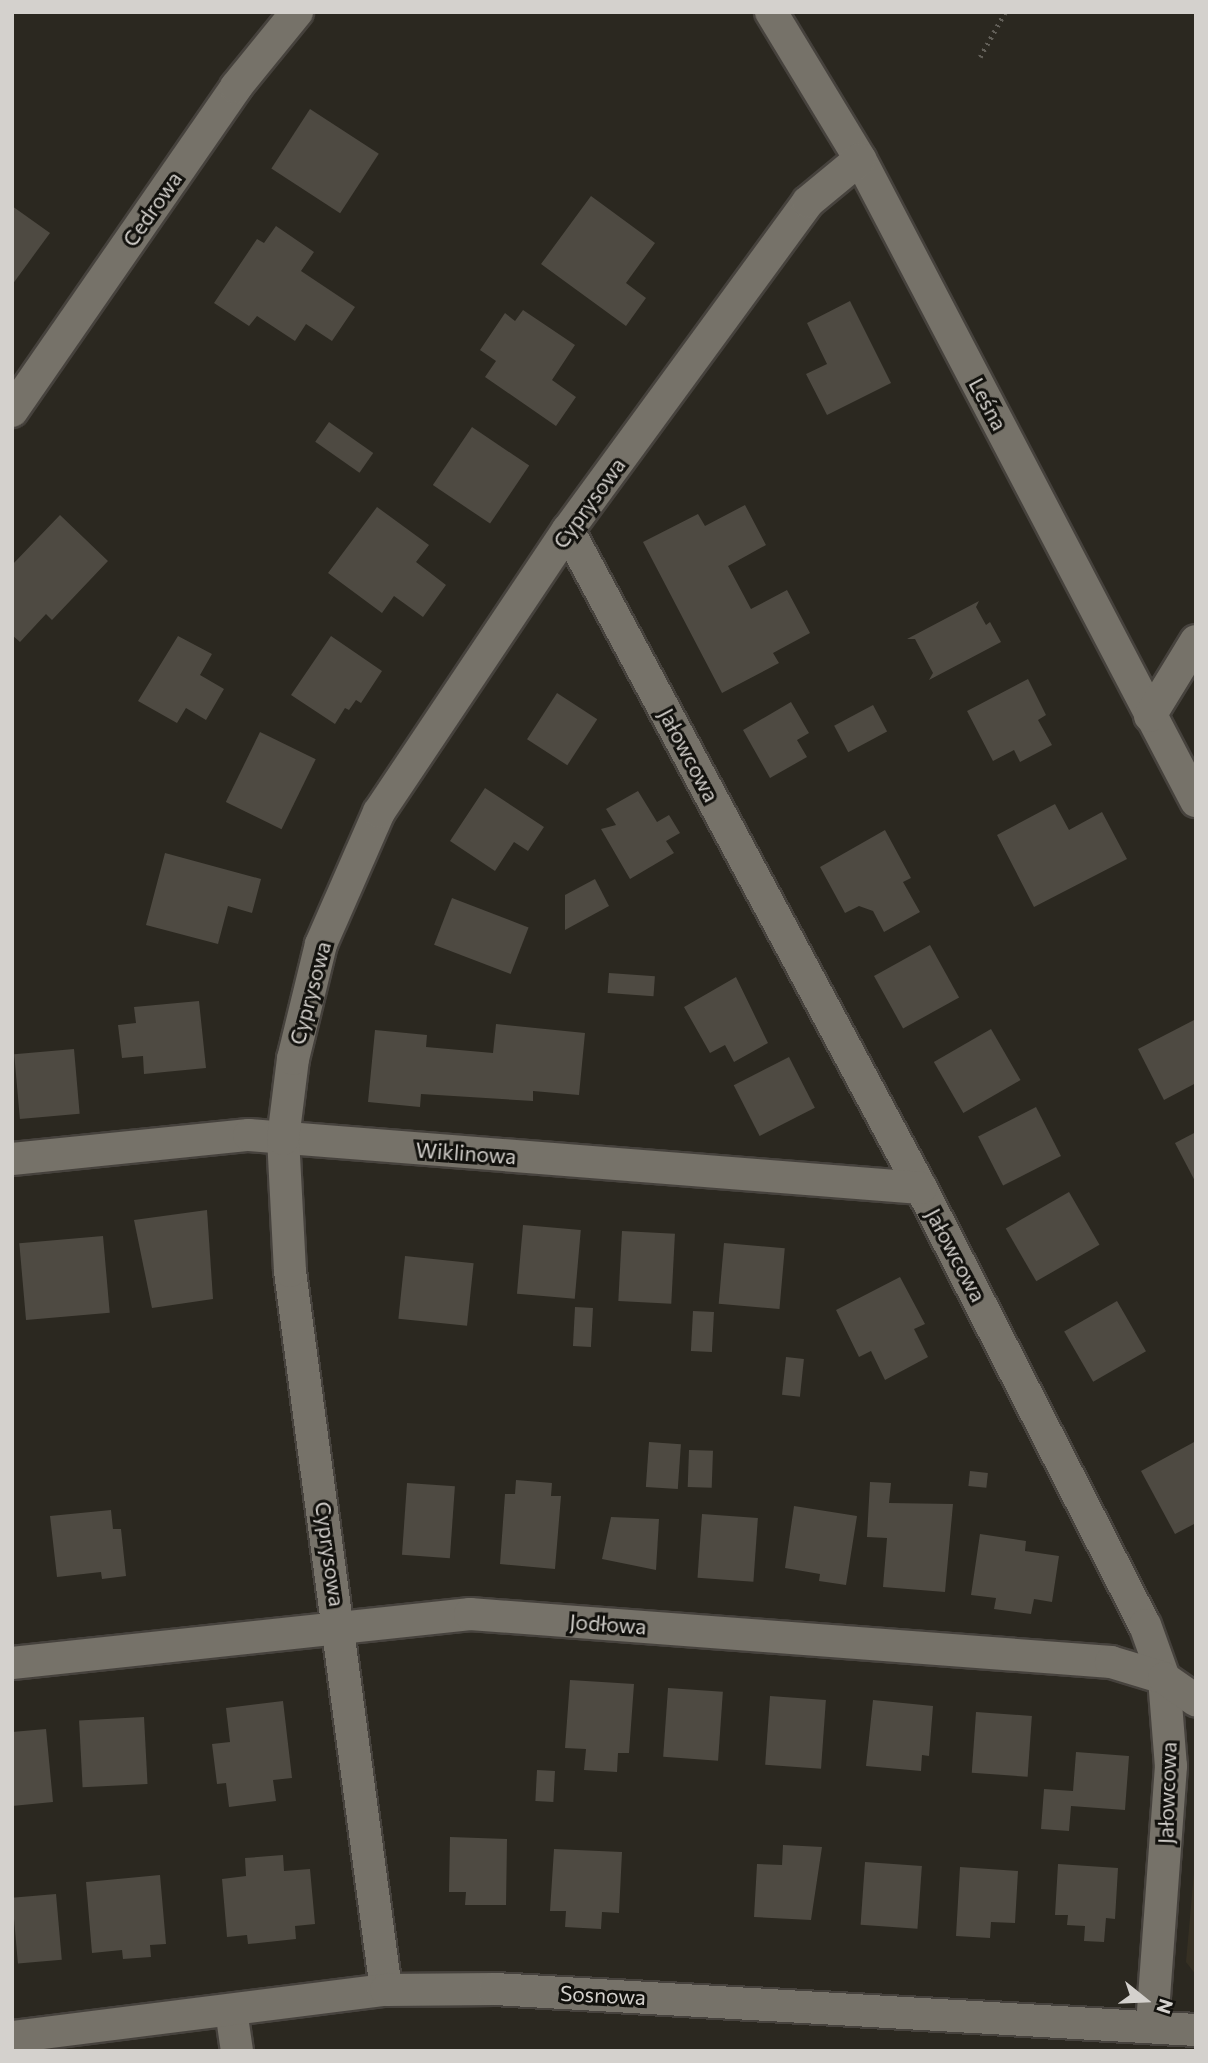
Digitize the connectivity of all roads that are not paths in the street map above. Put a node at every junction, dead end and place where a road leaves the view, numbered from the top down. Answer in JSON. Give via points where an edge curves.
{"nodes":[{"id":1,"x":297,"y":12,"type":"edge"},
{"id":2,"x":771,"y":12,"type":"edge"},
{"id":3,"x":860,"y":159,"type":"junction"},
{"id":4,"x":12,"y":411,"type":"edge"},
{"id":5,"x":568,"y":530,"type":"junction"},
{"id":6,"x":1196,"y":641,"type":"edge"},
{"id":7,"x":1150,"y":716,"type":"junction"},
{"id":8,"x":1196,"y":802,"type":"edge"},
{"id":9,"x":283,"y":1139,"type":"junction"},
{"id":10,"x":12,"y":1159,"type":"edge"},
{"id":11,"x":921,"y":1188,"type":"junction"},
{"id":12,"x":341,"y":1628,"type":"junction"},
{"id":13,"x":12,"y":1663,"type":"edge"},
{"id":14,"x":1164,"y":1678,"type":"junction"},
{"id":15,"x":1196,"y":1700,"type":"edge"},
{"id":16,"x":386,"y":1990,"type":"junction"},
{"id":17,"x":231,"y":2010,"type":"junction"},
{"id":18,"x":1152,"y":2026,"type":"junction"},
{"id":19,"x":1196,"y":2030,"type":"edge"},
{"id":20,"x":12,"y":2038,"type":"edge"},
{"id":21,"x":237,"y":2051,"type":"edge"}],
"edges":[{"from":1,"to":4,"type":"street","name":"Cedrowa","via":[[236,88]]},
{"from":2,"to":3,"type":"street","name":"Leśna"},
{"from":3,"to":5,"type":"street","name":"Cyprysowa","via":[[808,202]]},
{"from":3,"to":7,"type":"street","name":"Leśna"},
{"from":5,"to":9,"type":"street","name":"Cyprysowa","via":[[380,813],[321,944],[293,1059]]},
{"from":5,"to":11,"type":"street","name":"Jałowcowa"},
{"from":6,"to":7,"type":"street"},
{"from":7,"to":8,"type":"street","name":"Leśna"},
{"from":9,"to":10,"type":"street","name":"Wiklinowa","via":[[248,1135]]},
{"from":9,"to":11,"type":"street","name":"Wiklinowa"},
{"from":9,"to":12,"type":"street","name":"Cyprysowa","via":[[290,1271]]},
{"from":11,"to":14,"type":"street","name":"Jałowcowa","via":[[1115,1559]]},
{"from":12,"to":13,"type":"street","name":"Jodłowa"},
{"from":12,"to":14,"type":"street","name":"Jodłowa","via":[[470,1614],[1111,1662]]},
{"from":12,"to":16,"type":"street","name":"Cyprysowa"},
{"from":14,"to":15,"type":"street","name":"Jodłowa"},
{"from":14,"to":18,"type":"street","name":"Jałowcowa","via":[[1171,1766]]},
{"from":16,"to":17,"type":"street","name":"Sosnowa"},
{"from":16,"to":18,"type":"street","name":"Sosnowa","via":[[495,1989]]},
{"from":17,"to":20,"type":"street","name":"Sosnowa"},
{"from":17,"to":21,"type":"street"},
{"from":18,"to":19,"type":"street","name":"Sosnowa"}]}
